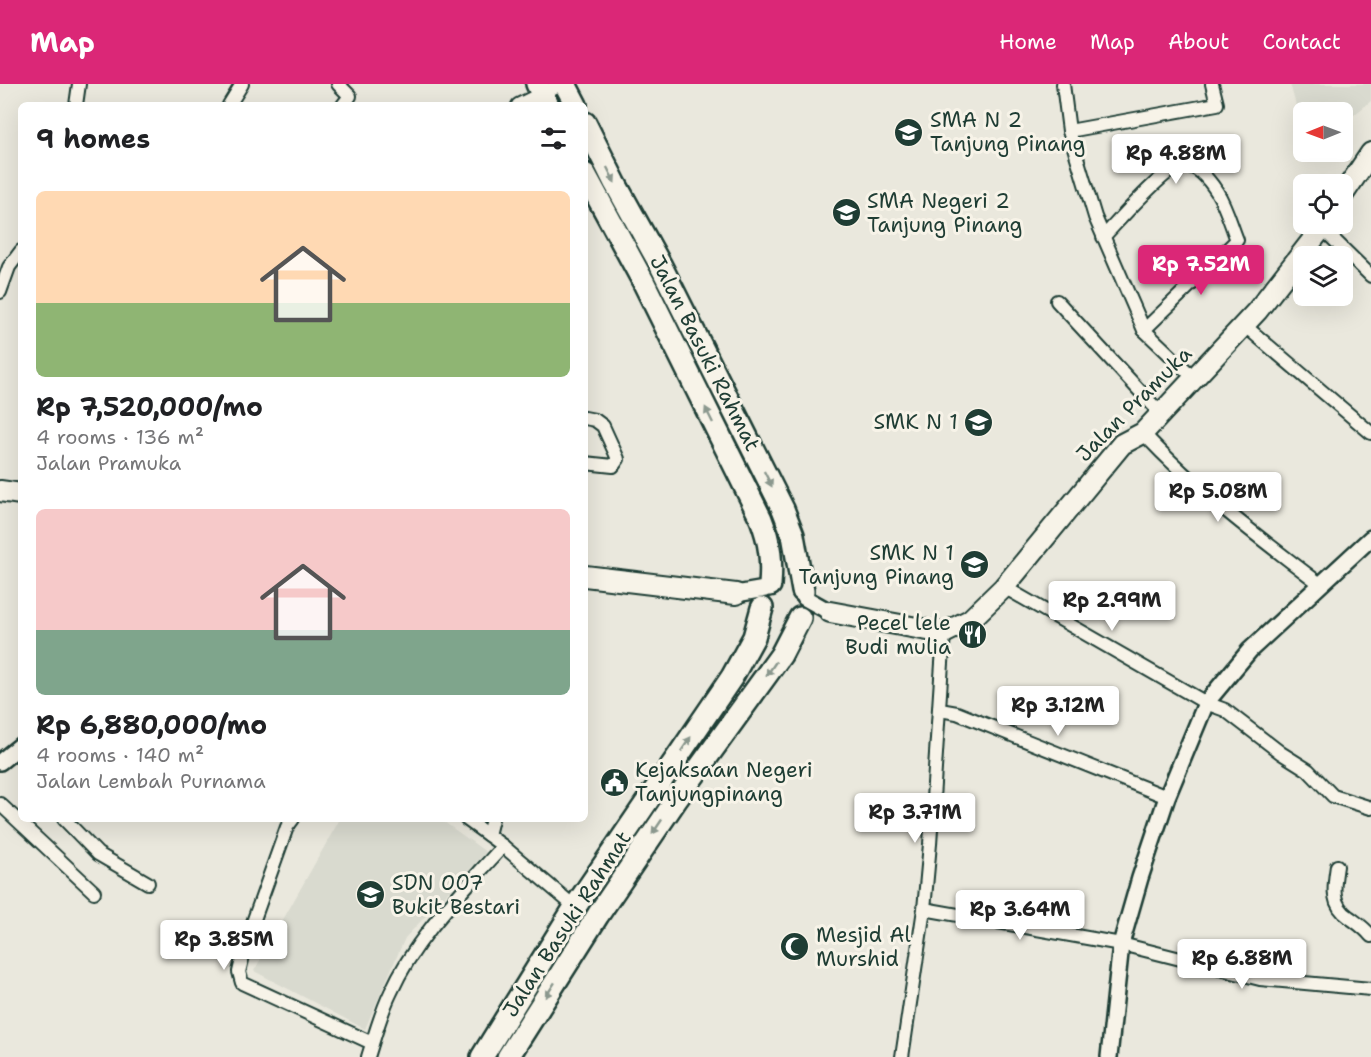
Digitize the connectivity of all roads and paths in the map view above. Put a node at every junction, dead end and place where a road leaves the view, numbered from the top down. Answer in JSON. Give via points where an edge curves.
{"nodes":[{"id":1,"x":79,"y":84,"type":"edge"},
{"id":2,"x":242,"y":84,"type":"edge"},
{"id":3,"x":338,"y":84,"type":"edge"},
{"id":4,"x":1063,"y":84,"type":"edge"},
{"id":5,"x":1212,"y":84,"type":"edge"},
{"id":6,"x":551,"y":90,"type":"edge"},
{"id":7,"x":76,"y":102,"type":"edge"},
{"id":8,"x":231,"y":102,"type":"edge"},
{"id":9,"x":346,"y":102,"type":"edge"},
{"id":10,"x":525,"y":102,"type":"edge"},
{"id":11,"x":571,"y":102,"type":"edge"},
{"id":12,"x":588,"y":129,"type":"edge"},
{"id":13,"x":1069,"y":131,"type":"junction"},
{"id":14,"x":1370,"y":156,"type":"edge"},
{"id":15,"x":1353,"y":180,"type":"edge"},
{"id":16,"x":588,"y":187,"type":"edge"},
{"id":17,"x":592,"y":204,"type":"edge"},
{"id":18,"x":1317,"y":234,"type":"edge"},
{"id":19,"x":1331,"y":234,"type":"edge"},
{"id":20,"x":1103,"y":237,"type":"junction"},
{"id":21,"x":18,"y":255,"type":"edge"},
{"id":22,"x":1371,"y":276,"type":"edge"},
{"id":23,"x":0,"y":292,"type":"edge"},
{"id":24,"x":1057,"y":301,"type":"dead end"},
{"id":25,"x":1244,"y":325,"type":"junction"},
{"id":26,"x":1144,"y":330,"type":"junction"},
{"id":27,"x":1195,"y":379,"type":"junction"},
{"id":28,"x":1162,"y":415,"type":"junction"},
{"id":29,"x":588,"y":419,"type":"edge"},
{"id":30,"x":1143,"y":433,"type":"junction"},
{"id":31,"x":1371,"y":433,"type":"edge"},
{"id":32,"x":588,"y":463,"type":"edge"},
{"id":33,"x":0,"y":491,"type":"edge"},
{"id":34,"x":18,"y":494,"type":"edge"},
{"id":35,"x":1371,"y":538,"type":"edge"},
{"id":36,"x":588,"y":576,"type":"edge"},
{"id":37,"x":1320,"y":584,"type":"junction"},
{"id":38,"x":1004,"y":587,"type":"junction"},
{"id":39,"x":736,"y":594,"type":"joint"},
{"id":40,"x":765,"y":597,"type":"junction"},
{"id":41,"x":803,"y":606,"type":"junction"},
{"id":42,"x":830,"y":612,"type":"joint"},
{"id":43,"x":944,"y":633,"type":"junction"},
{"id":44,"x":1206,"y":703,"type":"junction"},
{"id":45,"x":940,"y":710,"type":"junction"},
{"id":46,"x":18,"y":753,"type":"edge"},
{"id":47,"x":0,"y":762,"type":"edge"},
{"id":48,"x":1167,"y":797,"type":"junction"},
{"id":49,"x":0,"y":804,"type":"edge"},
{"id":50,"x":1371,"y":808,"type":"edge"},
{"id":51,"x":18,"y":821,"type":"edge"},
{"id":52,"x":19,"y":822,"type":"edge"},
{"id":53,"x":67,"y":822,"type":"edge"},
{"id":54,"x":290,"y":822,"type":"edge"},
{"id":55,"x":470,"y":822,"type":"edge"},
{"id":56,"x":491,"y":822,"type":"edge"},
{"id":57,"x":488,"y":835,"type":"junction"},
{"id":58,"x":503,"y":846,"type":"junction"},
{"id":59,"x":1337,"y":866,"type":"dead end"},
{"id":60,"x":148,"y":883,"type":"dead end"},
{"id":61,"x":94,"y":892,"type":"dead end"},
{"id":62,"x":575,"y":907,"type":"junction"},
{"id":63,"x":924,"y":909,"type":"junction"},
{"id":64,"x":1371,"y":936,"type":"edge"},
{"id":65,"x":1121,"y":945,"type":"junction"},
{"id":66,"x":1371,"y":989,"type":"edge"},
{"id":67,"x":506,"y":1017,"type":"junction"},
{"id":68,"x":526,"y":1029,"type":"junction"},
{"id":69,"x":372,"y":1043,"type":"junction"},
{"id":70,"x":368,"y":1057,"type":"edge"},
{"id":71,"x":482,"y":1057,"type":"edge"},
{"id":72,"x":508,"y":1057,"type":"edge"},
{"id":73,"x":902,"y":1057,"type":"edge"},
{"id":74,"x":1109,"y":1057,"type":"edge"}],
"edges":[{"from":1,"to":7,"type":"street"},
{"from":2,"to":8,"type":"street"},
{"from":3,"to":9,"type":"street","via":[[349,94]]},
{"from":4,"to":13,"type":"street"},
{"from":5,"to":13,"type":"street","via":[[1217,104]]},
{"from":6,"to":10,"type":"street"},
{"from":6,"to":11,"type":"highway"},
{"from":12,"to":41,"type":"highway","name":"Jalan Basuki Rahmat","one_way":true,"via":[[783,509],[793,535]]},
{"from":13,"to":20,"type":"street"},
{"from":14,"to":15,"type":"main road"},
{"from":16,"to":17,"type":"highway","name":"Jalan Basuki Rahmat"},
{"from":40,"to":17,"type":"highway","name":"Jalan Basuki Rahmat","one_way":true,"via":[[771,558],[761,519],[643,281]]},
{"from":18,"to":25,"type":"main road","name":"Jalan Pramuka"},
{"from":19,"to":22,"type":"street"},
{"from":20,"to":26,"type":"street"},
{"from":20,"to":26,"type":"street","via":[[1157,182],[1180,165],[1201,172],[1218,193],[1237,240]]},
{"from":21,"to":23,"type":"street"},
{"from":24,"to":28,"type":"street"},
{"from":25,"to":27,"type":"main road","name":"Jalan Pramuka"},
{"from":25,"to":31,"type":"street"},
{"from":26,"to":27,"type":"street"},
{"from":27,"to":28,"type":"main road","name":"Jalan Pramuka"},
{"from":28,"to":30,"type":"main road","name":"Jalan Pramuka"},
{"from":29,"to":32,"type":"street","via":[[603,426],[618,459],[613,466]]},
{"from":30,"to":37,"type":"street","via":[[1219,504]]},
{"from":30,"to":38,"type":"main road","name":"Jalan Pramuka","via":[[1122,444]]},
{"from":33,"to":34,"type":"main road"},
{"from":35,"to":37,"type":"street"},
{"from":36,"to":39,"type":"main road"},
{"from":37,"to":44,"type":"street","via":[[1250,650]]},
{"from":38,"to":43,"type":"main road","name":"Jalan Pramuka","via":[[970,620]]},
{"from":38,"to":44,"type":"street"},
{"from":39,"to":40,"type":"street"},
{"from":40,"to":41,"type":"highway","via":[[786,581],[798,586]]},
{"from":40,"to":41,"type":"highway","via":[[767,618],[780,625],[794,622]]},
{"from":62,"to":40,"type":"highway","name":"Jalan Basuki Rahmat","one_way":true,"via":[[732,677],[754,638]]},
{"from":41,"to":42,"type":"street"},
{"from":41,"to":68,"type":"highway","name":"Jalan Basuki Rahmat","one_way":true,"via":[[781,655],[676,800]]},
{"from":42,"to":43,"type":"main road"},
{"from":43,"to":45,"type":"street"},
{"from":44,"to":48,"type":"street"},
{"from":44,"to":50,"type":"street","via":[[1225,710],[1308,770],[1333,796]]},
{"from":45,"to":48,"type":"street","via":[[957,713]]},
{"from":45,"to":63,"type":"street"},
{"from":46,"to":47,"type":"street"},
{"from":48,"to":65,"type":"street"},
{"from":49,"to":51,"type":"street"},
{"from":52,"to":61,"type":"street"},
{"from":53,"to":60,"type":"street","via":[[98,854]]},
{"from":54,"to":69,"type":"street","via":[[247,939],[239,977],[242,983]]},
{"from":55,"to":57,"type":"street"},
{"from":56,"to":57,"type":"street"},
{"from":57,"to":58,"type":"street"},
{"from":58,"to":62,"type":"street"},
{"from":58,"to":69,"type":"street","via":[[412,954],[391,990]]},
{"from":59,"to":64,"type":"street","via":[[1333,892],[1339,909]]},
{"from":62,"to":67,"type":"highway","name":"Jalan Basuki Rahmat"},
{"from":63,"to":65,"type":"street"},
{"from":63,"to":73,"type":"street"},
{"from":65,"to":66,"type":"street","via":[[1260,979]]},
{"from":65,"to":74,"type":"street"},
{"from":67,"to":68,"type":"highway"},
{"from":67,"to":71,"type":"highway","name":"Jalan Basuki Rahmat"},
{"from":68,"to":72,"type":"highway","name":"Jalan Basuki Rahmat"},
{"from":69,"to":70,"type":"street"}]}
